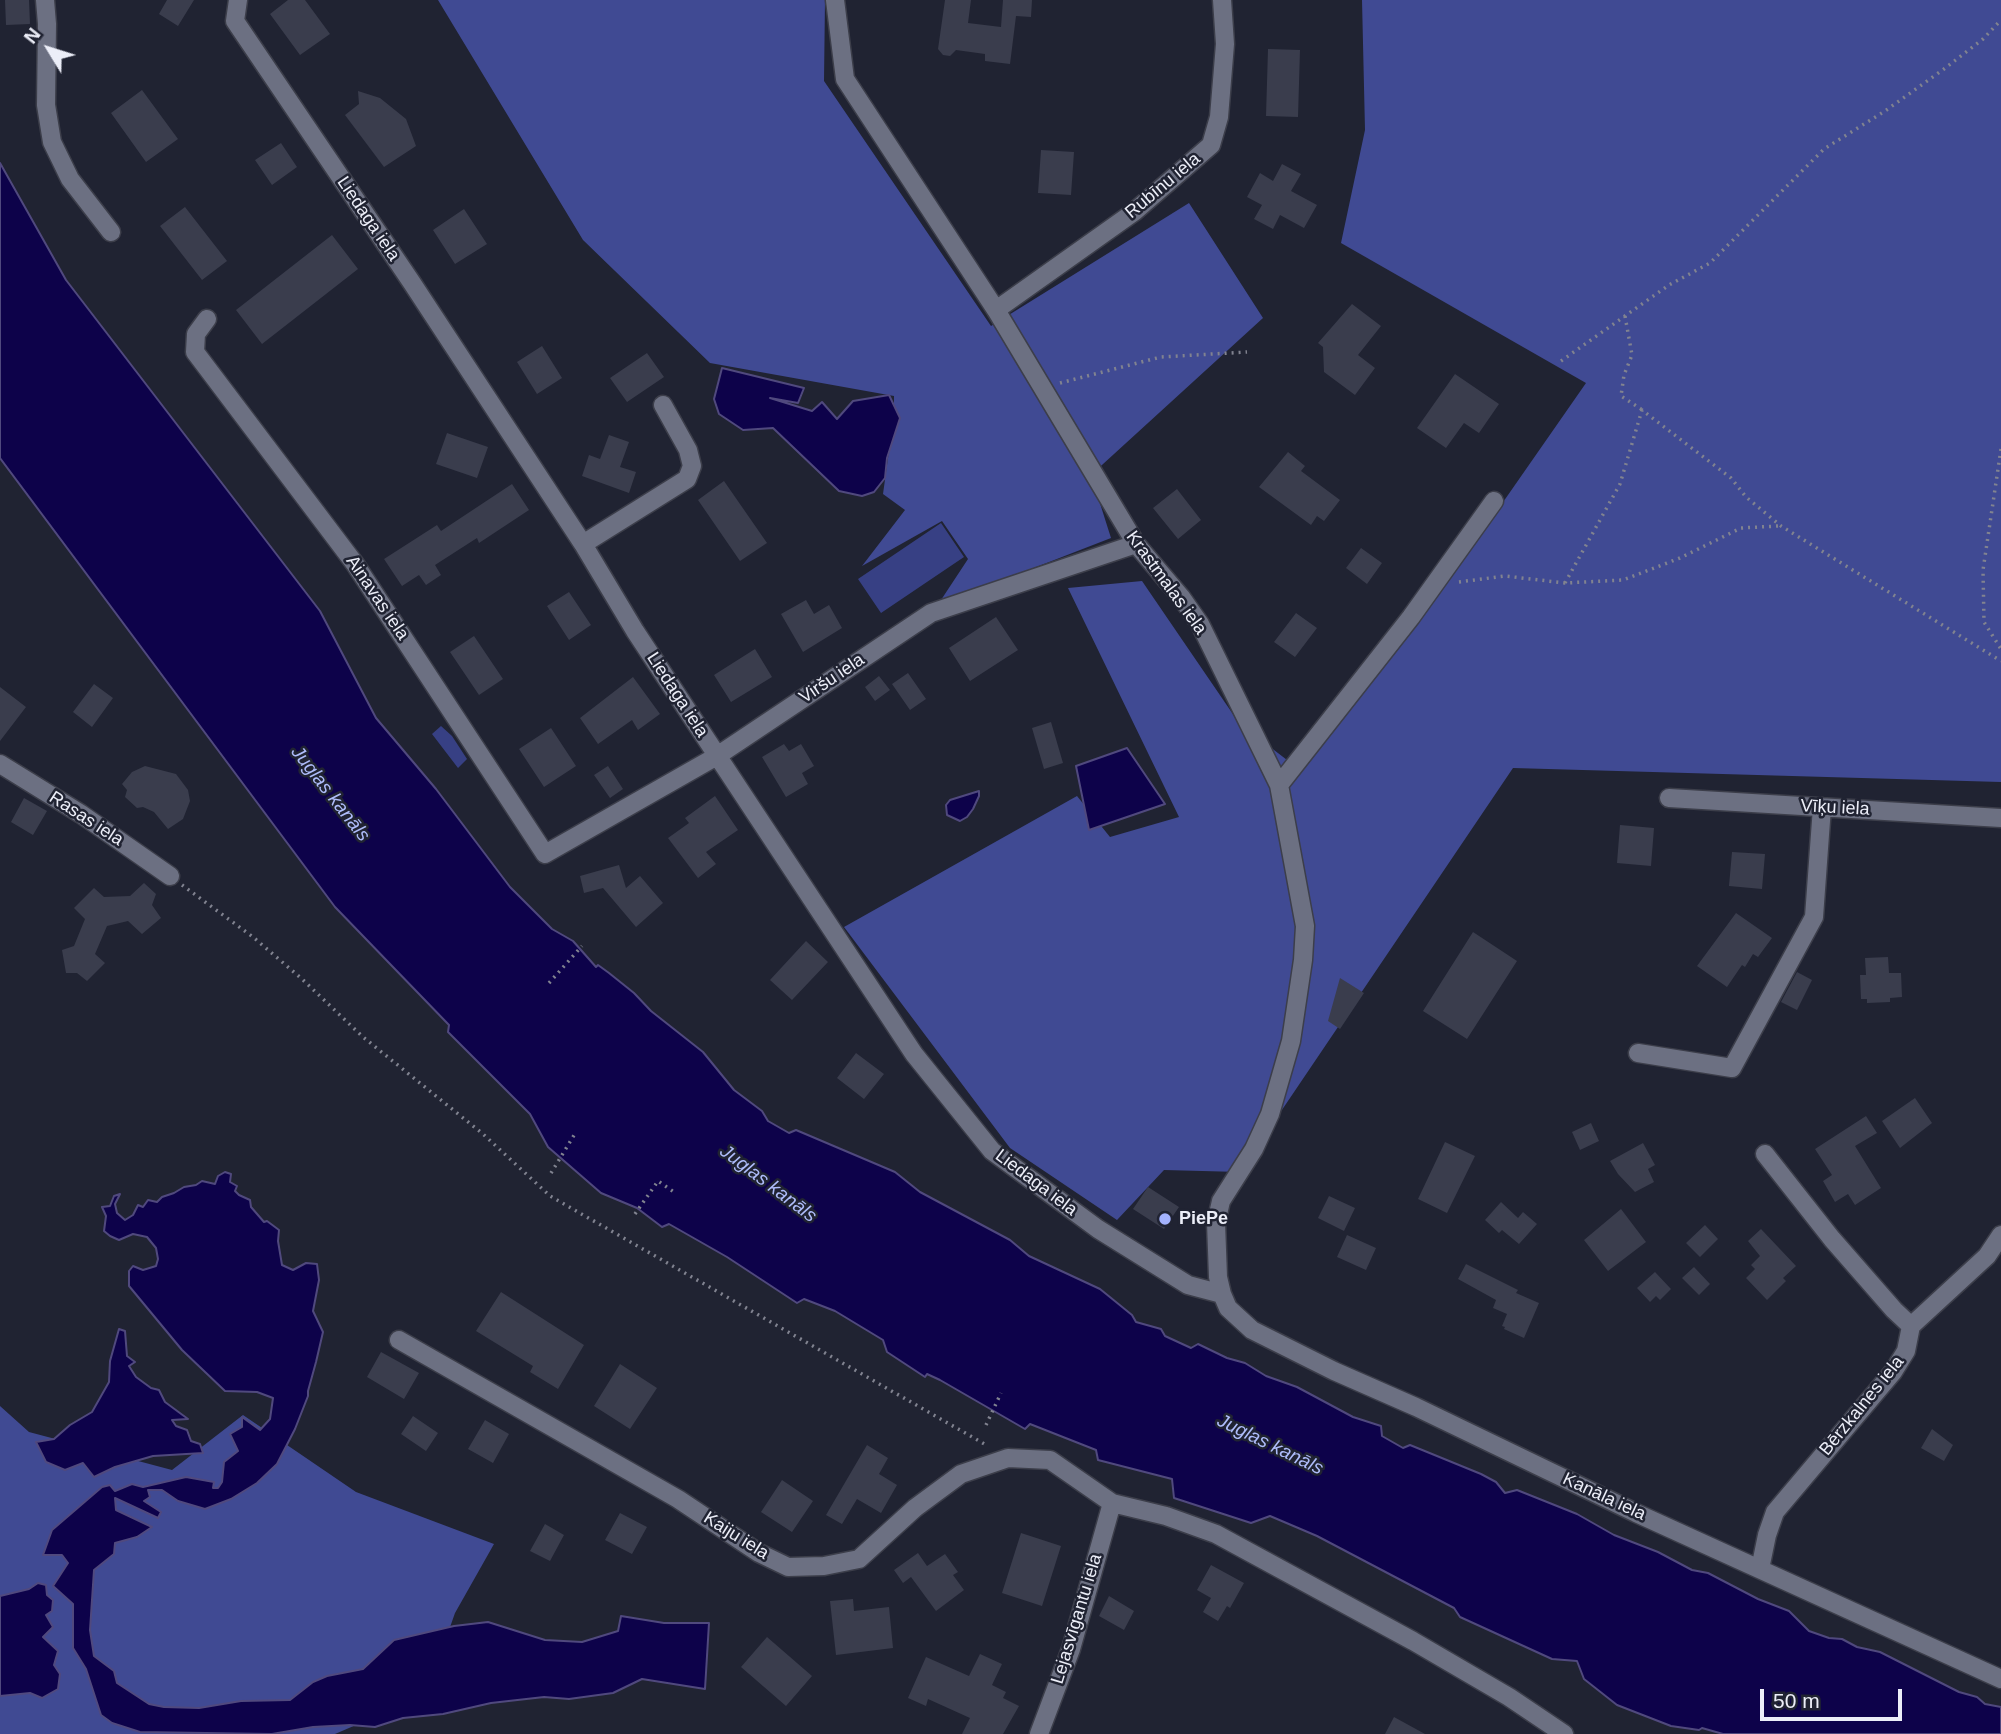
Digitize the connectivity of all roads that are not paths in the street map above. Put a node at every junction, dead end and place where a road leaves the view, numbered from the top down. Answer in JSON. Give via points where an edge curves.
{"nodes":[{"id":1,"x":45,"y":0,"type":"edge"},
{"id":2,"x":238,"y":0,"type":"edge"},
{"id":3,"x":835,"y":0,"type":"edge"},
{"id":4,"x":1222,"y":0,"type":"edge"},
{"id":5,"x":111,"y":232,"type":"dead end"},
{"id":6,"x":996,"y":310,"type":"junction"},
{"id":7,"x":207,"y":319,"type":"dead end"},
{"id":8,"x":663,"y":405,"type":"dead end"},
{"id":9,"x":1494,"y":501,"type":"dead end"},
{"id":10,"x":583,"y":544,"type":"junction"},
{"id":11,"x":1136,"y":544,"type":"junction"},
{"id":12,"x":717,"y":756,"type":"junction"},
{"id":13,"x":0,"y":764,"type":"edge"},
{"id":14,"x":1279,"y":785,"type":"junction"},
{"id":15,"x":1669,"y":798,"type":"dead end"},
{"id":16,"x":1822,"y":807,"type":"junction"},
{"id":17,"x":2001,"y":818,"type":"edge"},
{"id":18,"x":545,"y":854,"type":"joint"},
{"id":19,"x":170,"y":876,"type":"road end"},
{"id":20,"x":1638,"y":1053,"type":"dead end"},
{"id":21,"x":1765,"y":1154,"type":"dead end"},
{"id":22,"x":2001,"y":1234,"type":"edge"},
{"id":23,"x":1222,"y":1294,"type":"junction"},
{"id":24,"x":1911,"y":1326,"type":"junction"},
{"id":25,"x":399,"y":1340,"type":"dead end"},
{"id":26,"x":1112,"y":1503,"type":"junction"},
{"id":27,"x":1760,"y":1569,"type":"junction"},
{"id":28,"x":2001,"y":1679,"type":"edge"},
{"id":29,"x":1041,"y":1734,"type":"edge"},
{"id":30,"x":1564,"y":1734,"type":"edge"}],
"edges":[{"from":1,"to":5,"type":"street","via":[[46,106],[52,142],[70,179]]},
{"from":2,"to":10,"type":"street","name":"Liedaga iela","via":[[235,21]]},
{"from":3,"to":6,"type":"street","name":"Krastmalas iela","via":[[845,79]]},
{"from":4,"to":6,"type":"street","name":"Rubīnu iela","via":[[1225,44],[1219,117],[1211,145],[1134,212]]},
{"from":6,"to":11,"type":"street","name":"Krastmalas iela"},
{"from":7,"to":18,"type":"street","name":"Ainavas iela","via":[[196,334],[195,352],[355,564]]},
{"from":8,"to":10,"type":"street","via":[[688,450],[692,466],[687,479]]},
{"from":9,"to":14,"type":"street","via":[[1411,617]]},
{"from":10,"to":12,"type":"street","name":"Liedaga iela"},
{"from":11,"to":12,"type":"street","name":"Viršu iela","via":[[931,613]]},
{"from":11,"to":14,"type":"street","name":"Krastmalas iela","via":[[1200,624]]},
{"from":12,"to":18,"type":"street","name":"Viršu iela"},
{"from":12,"to":23,"type":"street","name":"Liedaga iela","via":[[914,1054],[992,1151],[1098,1230],[1188,1284]]},
{"from":13,"to":19,"type":"street","name":"Rasas iela"},
{"from":14,"to":23,"type":"street","name":"Krastmalas iela","via":[[1304,926],[1303,960],[1291,1041],[1270,1114],[1221,1201],[1216,1223]]},
{"from":15,"to":16,"type":"street","name":"Vīķu iela"},
{"from":16,"to":17,"type":"street","name":"Vīķu iela"},
{"from":16,"to":20,"type":"street","via":[[1814,917],[1732,1068]]},
{"from":21,"to":24,"type":"street","via":[[1832,1239]]},
{"from":22,"to":24,"type":"street","via":[[1987,1256]]},
{"from":23,"to":27,"type":"street","name":"Kanāla iela","via":[[1238,1319],[1286,1348]]},
{"from":24,"to":27,"type":"street","name":"Bērzkalnes iela","via":[[1906,1351],[1893,1372],[1775,1512]]},
{"from":25,"to":26,"type":"street","name":"Kaiju iela","via":[[788,1567],[859,1559],[961,1474],[1008,1458],[1049,1460]]},
{"from":26,"to":29,"type":"street","name":"Lejasvīgantu iela","via":[[1071,1649]]},
{"from":26,"to":30,"type":"street","via":[[1216,1534],[1413,1641]]},
{"from":27,"to":28,"type":"street","name":"Kanāla iela"}]}
